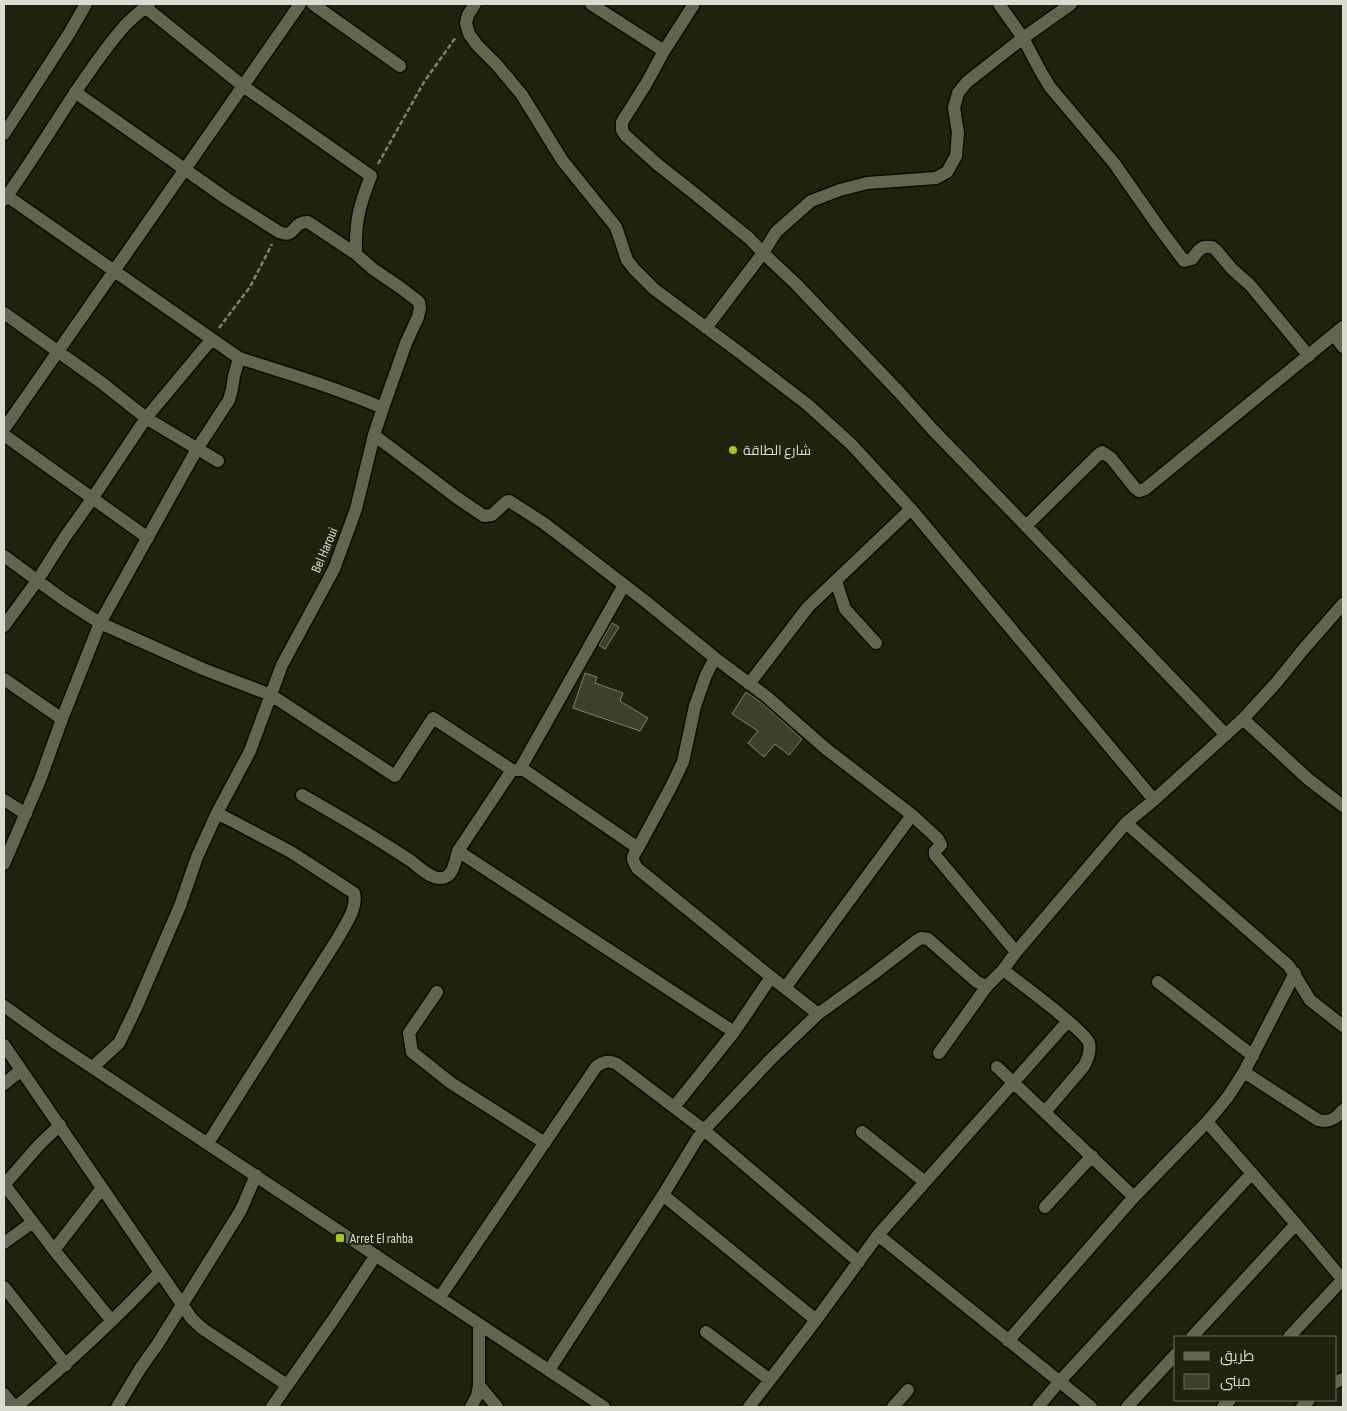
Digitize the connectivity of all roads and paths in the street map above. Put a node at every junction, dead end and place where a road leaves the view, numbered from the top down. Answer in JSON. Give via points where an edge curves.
{"nodes":[{"id":1,"x":86,"y":4,"type":"edge"},
{"id":2,"x":300,"y":4,"type":"edge"},
{"id":3,"x":313,"y":4,"type":"edge"},
{"id":4,"x":475,"y":4,"type":"edge"},
{"id":5,"x":591,"y":4,"type":"edge"},
{"id":6,"x":694,"y":4,"type":"edge"},
{"id":7,"x":999,"y":4,"type":"edge"},
{"id":8,"x":1071,"y":4,"type":"edge"},
{"id":9,"x":147,"y":6,"type":"edge"},
{"id":10,"x":466,"y":24,"type":"junction"},
{"id":11,"x":1023,"y":38,"type":"junction"},
{"id":12,"x":664,"y":51,"type":"junction"},
{"id":13,"x":400,"y":66,"type":"dead end"},
{"id":14,"x":243,"y":86,"type":"junction"},
{"id":15,"x":75,"y":92,"type":"junction"},
{"id":16,"x":4,"y":134,"type":"edge"},
{"id":17,"x":185,"y":170,"type":"junction"},
{"id":18,"x":371,"y":176,"type":"junction"},
{"id":19,"x":5,"y":198,"type":"edge"},
{"id":20,"x":279,"y":232,"type":"junction"},
{"id":21,"x":763,"y":253,"type":"junction"},
{"id":22,"x":356,"y":254,"type":"junction"},
{"id":23,"x":114,"y":271,"type":"junction"},
{"id":24,"x":4,"y":313,"type":"edge"},
{"id":25,"x":706,"y":328,"type":"junction"},
{"id":26,"x":1339,"y":332,"type":"edge"},
{"id":27,"x":211,"y":340,"type":"junction"},
{"id":28,"x":1343,"y":347,"type":"edge"},
{"id":29,"x":58,"y":352,"type":"junction"},
{"id":30,"x":1309,"y":356,"type":"junction"},
{"id":31,"x":239,"y":358,"type":"junction"},
{"id":32,"x":382,"y":408,"type":"junction"},
{"id":33,"x":146,"y":418,"type":"junction"},
{"id":34,"x":4,"y":429,"type":"edge"},
{"id":35,"x":4,"y":435,"type":"edge"},
{"id":36,"x":374,"y":435,"type":"junction"},
{"id":37,"x":197,"y":448,"type":"junction"},
{"id":38,"x":218,"y":461,"type":"dead end"},
{"id":39,"x":92,"y":498,"type":"junction"},
{"id":40,"x":911,"y":509,"type":"junction"},
{"id":41,"x":1026,"y":526,"type":"junction"},
{"id":42,"x":148,"y":538,"type":"junction"},
{"id":43,"x":4,"y":556,"type":"edge"},
{"id":44,"x":37,"y":580,"type":"junction"},
{"id":45,"x":836,"y":580,"type":"junction"},
{"id":46,"x":624,"y":584,"type":"junction"},
{"id":47,"x":1343,"y":604,"type":"edge"},
{"id":48,"x":100,"y":623,"type":"junction"},
{"id":49,"x":4,"y":626,"type":"edge"},
{"id":50,"x":876,"y":642,"type":"dead end"},
{"id":51,"x":715,"y":658,"type":"junction"},
{"id":52,"x":4,"y":679,"type":"edge"},
{"id":53,"x":749,"y":684,"type":"junction"},
{"id":54,"x":272,"y":695,"type":"junction"},
{"id":55,"x":62,"y":719,"type":"junction"},
{"id":56,"x":1242,"y":719,"type":"junction"},
{"id":57,"x":1226,"y":735,"type":"junction"},
{"id":58,"x":516,"y":769,"type":"junction"},
{"id":59,"x":302,"y":794,"type":"dead end"},
{"id":60,"x":4,"y":800,"type":"edge"},
{"id":61,"x":1154,"y":800,"type":"junction"},
{"id":62,"x":1343,"y":806,"type":"edge"},
{"id":63,"x":217,"y":812,"type":"junction"},
{"id":64,"x":26,"y":814,"type":"junction"},
{"id":65,"x":912,"y":814,"type":"junction"},
{"id":66,"x":1126,"y":823,"type":"junction"},
{"id":67,"x":638,"y":848,"type":"junction"},
{"id":68,"x":458,"y":851,"type":"junction"},
{"id":69,"x":4,"y":864,"type":"edge"},
{"id":70,"x":1016,"y":952,"type":"junction"},
{"id":71,"x":1003,"y":970,"type":"junction"},
{"id":72,"x":1294,"y":973,"type":"junction"},
{"id":73,"x":771,"y":977,"type":"junction"},
{"id":74,"x":1158,"y":982,"type":"dead end"},
{"id":75,"x":987,"y":986,"type":"junction"},
{"id":76,"x":785,"y":988,"type":"junction"},
{"id":77,"x":437,"y":992,"type":"dead end"},
{"id":78,"x":4,"y":1006,"type":"edge"},
{"id":79,"x":818,"y":1014,"type":"junction"},
{"id":80,"x":1068,"y":1021,"type":"junction"},
{"id":81,"x":1343,"y":1026,"type":"edge"},
{"id":82,"x":734,"y":1032,"type":"junction"},
{"id":83,"x":4,"y":1045,"type":"edge"},
{"id":84,"x":939,"y":1053,"type":"dead end"},
{"id":85,"x":1252,"y":1056,"type":"junction"},
{"id":86,"x":93,"y":1067,"type":"junction"},
{"id":87,"x":997,"y":1067,"type":"dead end"},
{"id":88,"x":21,"y":1070,"type":"junction"},
{"id":89,"x":1244,"y":1072,"type":"junction"},
{"id":90,"x":1013,"y":1082,"type":"junction"},
{"id":91,"x":4,"y":1084,"type":"edge"},
{"id":92,"x":674,"y":1107,"type":"junction"},
{"id":93,"x":1343,"y":1110,"type":"edge"},
{"id":94,"x":1045,"y":1112,"type":"junction"},
{"id":95,"x":1207,"y":1122,"type":"junction"},
{"id":96,"x":60,"y":1125,"type":"junction"},
{"id":97,"x":704,"y":1130,"type":"junction"},
{"id":98,"x":862,"y":1132,"type":"dead end"},
{"id":99,"x":208,"y":1143,"type":"junction"},
{"id":100,"x":545,"y":1143,"type":"junction"},
{"id":101,"x":1092,"y":1156,"type":"junction"},
{"id":102,"x":1252,"y":1173,"type":"junction"},
{"id":103,"x":256,"y":1175,"type":"junction"},
{"id":104,"x":925,"y":1182,"type":"junction"},
{"id":105,"x":4,"y":1185,"type":"edge"},
{"id":106,"x":102,"y":1188,"type":"junction"},
{"id":107,"x":663,"y":1195,"type":"junction"},
{"id":108,"x":1134,"y":1197,"type":"junction"},
{"id":109,"x":1045,"y":1207,"type":"dead end"},
{"id":110,"x":33,"y":1222,"type":"junction"},
{"id":111,"x":1296,"y":1224,"type":"junction"},
{"id":112,"x":878,"y":1235,"type":"junction"},
{"id":113,"x":4,"y":1243,"type":"edge"},
{"id":114,"x":54,"y":1250,"type":"junction"},
{"id":115,"x":376,"y":1255,"type":"junction"},
{"id":116,"x":859,"y":1262,"type":"junction"},
{"id":117,"x":160,"y":1272,"type":"junction"},
{"id":118,"x":1343,"y":1280,"type":"edge"},
{"id":119,"x":4,"y":1287,"type":"edge"},
{"id":120,"x":440,"y":1297,"type":"junction"},
{"id":121,"x":182,"y":1304,"type":"junction"},
{"id":122,"x":816,"y":1320,"type":"junction"},
{"id":123,"x":112,"y":1321,"type":"junction"},
{"id":124,"x":479,"y":1324,"type":"junction"},
{"id":125,"x":706,"y":1332,"type":"dead end"},
{"id":126,"x":1193,"y":1336,"type":"edge"},
{"id":127,"x":1290,"y":1336,"type":"edge"},
{"id":128,"x":1008,"y":1341,"type":"junction"},
{"id":129,"x":1174,"y":1356,"type":"edge"},
{"id":130,"x":66,"y":1365,"type":"junction"},
{"id":131,"x":549,"y":1370,"type":"junction"},
{"id":132,"x":770,"y":1380,"type":"junction"},
{"id":133,"x":1059,"y":1382,"type":"junction"},
{"id":134,"x":287,"y":1385,"type":"junction"},
{"id":135,"x":479,"y":1385,"type":"junction"},
{"id":136,"x":908,"y":1390,"type":"dead end"},
{"id":137,"x":4,"y":1394,"type":"edge"},
{"id":138,"x":15,"y":1407,"type":"edge"},
{"id":139,"x":117,"y":1407,"type":"edge"},
{"id":140,"x":272,"y":1407,"type":"edge"},
{"id":141,"x":471,"y":1407,"type":"edge"},
{"id":142,"x":497,"y":1407,"type":"edge"},
{"id":143,"x":604,"y":1407,"type":"edge"},
{"id":144,"x":749,"y":1407,"type":"edge"},
{"id":145,"x":893,"y":1407,"type":"edge"},
{"id":146,"x":1038,"y":1407,"type":"edge"},
{"id":147,"x":1091,"y":1407,"type":"edge"},
{"id":148,"x":1127,"y":1407,"type":"edge"}],
"edges":[{"from":1,"to":16,"type":"street"},
{"from":2,"to":14,"type":"street"},
{"from":3,"to":13,"type":"street"},
{"from":4,"to":10,"type":"street"},
{"from":5,"to":12,"type":"street"},
{"from":6,"to":12,"type":"street"},
{"from":7,"to":11,"type":"street"},
{"from":8,"to":11,"type":"street"},
{"from":9,"to":14,"type":"street"},
{"from":9,"to":15,"type":"street","via":[[122,29]]},
{"from":10,"to":18,"type":"path","via":[[424,82]]},
{"from":10,"to":25,"type":"street","via":[[473,40],[522,95],[562,160],[616,227],[627,260],[654,290]]},
{"from":11,"to":21,"type":"street","via":[[967,82],[958,93],[954,108],[958,133],[956,156],[947,172],[936,178],[867,183],[811,201],[776,232]]},
{"from":11,"to":30,"type":"street","via":[[1050,87],[1114,163],[1184,261],[1192,259],[1204,247],[1216,250]]},
{"from":12,"to":21,"type":"street","via":[[622,122],[622,130],[657,164]]},
{"from":14,"to":17,"type":"street"},
{"from":14,"to":18,"type":"street"},
{"from":15,"to":17,"type":"street"},
{"from":15,"to":19,"type":"street"},
{"from":17,"to":20,"type":"street"},
{"from":17,"to":23,"type":"street"},
{"from":18,"to":22,"type":"street","via":[[358,214]]},
{"from":19,"to":23,"type":"street"},
{"from":20,"to":22,"type":"street","via":[[290,234],[301,222],[308,222]]},
{"from":20,"to":27,"type":"path","via":[[250,287]]},
{"from":21,"to":25,"type":"street"},
{"from":21,"to":41,"type":"street"},
{"from":22,"to":32,"type":"street","name":"Bel Haroui","via":[[419,302],[418,317]]},
{"from":23,"to":27,"type":"street"},
{"from":23,"to":29,"type":"street"},
{"from":24,"to":29,"type":"street"},
{"from":25,"to":40,"type":"street","via":[[808,405],[851,444]]},
{"from":26,"to":28,"type":"street"},
{"from":26,"to":30,"type":"street"},
{"from":27,"to":31,"type":"street"},
{"from":27,"to":33,"type":"street"},
{"from":29,"to":33,"type":"street"},
{"from":29,"to":34,"type":"street"},
{"from":30,"to":41,"type":"street","via":[[1145,489],[1135,488],[1111,458],[1102,452]]},
{"from":31,"to":32,"type":"street"},
{"from":31,"to":37,"type":"street","via":[[229,400]]},
{"from":32,"to":36,"type":"street","name":"Bel Haroui"},
{"from":33,"to":37,"type":"street"},
{"from":33,"to":39,"type":"street"},
{"from":35,"to":39,"type":"street"},
{"from":36,"to":46,"type":"street","via":[[484,516],[492,515],[509,501]]},
{"from":36,"to":54,"type":"street","name":"Bel Haroui","via":[[356,509],[334,568],[282,664]]},
{"from":37,"to":38,"type":"street"},
{"from":37,"to":42,"type":"street"},
{"from":39,"to":42,"type":"street"},
{"from":39,"to":44,"type":"street"},
{"from":40,"to":45,"type":"street"},
{"from":40,"to":61,"type":"street"},
{"from":41,"to":57,"type":"street"},
{"from":42,"to":48,"type":"street"},
{"from":43,"to":44,"type":"street"},
{"from":44,"to":48,"type":"street"},
{"from":44,"to":49,"type":"street"},
{"from":45,"to":50,"type":"street","via":[[845,609]]},
{"from":45,"to":53,"type":"street","via":[[808,607]]},
{"from":46,"to":51,"type":"street"},
{"from":46,"to":58,"type":"street"},
{"from":47,"to":56,"type":"street"},
{"from":48,"to":54,"type":"street"},
{"from":48,"to":55,"type":"street"},
{"from":51,"to":53,"type":"street"},
{"from":51,"to":67,"type":"street","via":[[695,706],[683,762]]},
{"from":52,"to":55,"type":"street"},
{"from":53,"to":65,"type":"street"},
{"from":54,"to":58,"type":"street","via":[[395,776],[433,718]]},
{"from":54,"to":63,"type":"street","name":"Bel Haroui","via":[[250,750]]},
{"from":55,"to":64,"type":"street"},
{"from":56,"to":57,"type":"street"},
{"from":56,"to":62,"type":"street"},
{"from":57,"to":61,"type":"street"},
{"from":58,"to":67,"type":"street","via":[[524,770]]},
{"from":58,"to":68,"type":"street"},
{"from":59,"to":68,"type":"street","via":[[440,879],[451,873]]},
{"from":60,"to":64,"type":"street"},
{"from":61,"to":66,"type":"street"},
{"from":63,"to":86,"type":"street","name":"Bel Haroui","via":[[180,906],[119,1043]]},
{"from":63,"to":99,"type":"street","via":[[291,852],[354,893],[356,900],[338,938]]},
{"from":64,"to":69,"type":"street"},
{"from":65,"to":70,"type":"street","via":[[941,842],[935,854]]},
{"from":65,"to":76,"type":"street"},
{"from":66,"to":70,"type":"street"},
{"from":66,"to":72,"type":"street","via":[[1290,966]]},
{"from":67,"to":73,"type":"street","via":[[633,856],[637,868]]},
{"from":68,"to":82,"type":"street"},
{"from":70,"to":71,"type":"street"},
{"from":71,"to":75,"type":"street"},
{"from":71,"to":80,"type":"street"},
{"from":72,"to":81,"type":"street","via":[[1310,1000]]},
{"from":72,"to":85,"type":"street"},
{"from":73,"to":76,"type":"street"},
{"from":73,"to":82,"type":"street"},
{"from":74,"to":85,"type":"street"},
{"from":75,"to":79,"type":"street","via":[[977,982],[928,939],[922,938]]},
{"from":75,"to":84,"type":"street"},
{"from":76,"to":79,"type":"street"},
{"from":77,"to":100,"type":"street","via":[[410,1033],[412,1052],[451,1083]]},
{"from":78,"to":86,"type":"street"},
{"from":79,"to":97,"type":"street"},
{"from":80,"to":90,"type":"street"},
{"from":80,"to":94,"type":"street","via":[[1086,1037],[1090,1052],[1084,1066]]},
{"from":82,"to":92,"type":"street"},
{"from":83,"to":88,"type":"street"},
{"from":85,"to":89,"type":"street"},
{"from":86,"to":99,"type":"street"},
{"from":87,"to":90,"type":"street"},
{"from":88,"to":91,"type":"street"},
{"from":88,"to":96,"type":"street"},
{"from":89,"to":93,"type":"street","via":[[1318,1120],[1332,1120]]},
{"from":89,"to":95,"type":"street"},
{"from":90,"to":94,"type":"street"},
{"from":90,"to":104,"type":"street"},
{"from":92,"to":97,"type":"street"},
{"from":92,"to":100,"type":"street","via":[[617,1064],[600,1063]]},
{"from":94,"to":101,"type":"street"},
{"from":95,"to":102,"type":"street"},
{"from":95,"to":108,"type":"street"},
{"from":96,"to":105,"type":"street"},
{"from":96,"to":106,"type":"street"},
{"from":97,"to":107,"type":"street"},
{"from":97,"to":116,"type":"street"},
{"from":98,"to":104,"type":"street"},
{"from":99,"to":103,"type":"street"},
{"from":100,"to":120,"type":"street"},
{"from":101,"to":108,"type":"street"},
{"from":101,"to":109,"type":"street"},
{"from":102,"to":111,"type":"street"},
{"from":102,"to":133,"type":"street"},
{"from":103,"to":115,"type":"street"},
{"from":103,"to":121,"type":"street","via":[[241,1210]]},
{"from":104,"to":112,"type":"street"},
{"from":105,"to":110,"type":"street"},
{"from":106,"to":114,"type":"street"},
{"from":106,"to":117,"type":"street"},
{"from":107,"to":122,"type":"street"},
{"from":107,"to":131,"type":"street"},
{"from":108,"to":128,"type":"street"},
{"from":110,"to":113,"type":"street"},
{"from":110,"to":114,"type":"street"},
{"from":111,"to":118,"type":"street"},
{"from":111,"to":126,"type":"street"},
{"from":112,"to":116,"type":"street"},
{"from":112,"to":128,"type":"street"},
{"from":114,"to":123,"type":"street"},
{"from":115,"to":120,"type":"street"},
{"from":115,"to":134,"type":"street"},
{"from":116,"to":122,"type":"street"},
{"from":117,"to":121,"type":"street"},
{"from":117,"to":123,"type":"street"},
{"from":118,"to":127,"type":"street"},
{"from":119,"to":130,"type":"street"},
{"from":120,"to":124,"type":"street"},
{"from":121,"to":134,"type":"street","via":[[203,1329]]},
{"from":121,"to":139,"type":"street"},
{"from":122,"to":132,"type":"street"},
{"from":123,"to":130,"type":"street"},
{"from":124,"to":131,"type":"street"},
{"from":124,"to":135,"type":"street"},
{"from":125,"to":132,"type":"street"},
{"from":128,"to":133,"type":"street"},
{"from":129,"to":148,"type":"street"},
{"from":130,"to":138,"type":"street"},
{"from":131,"to":143,"type":"street"},
{"from":132,"to":144,"type":"street"},
{"from":133,"to":146,"type":"street"},
{"from":133,"to":147,"type":"street"},
{"from":134,"to":140,"type":"street"},
{"from":135,"to":141,"type":"street"},
{"from":135,"to":142,"type":"street"},
{"from":136,"to":145,"type":"street"},
{"from":137,"to":138,"type":"street"}]}
